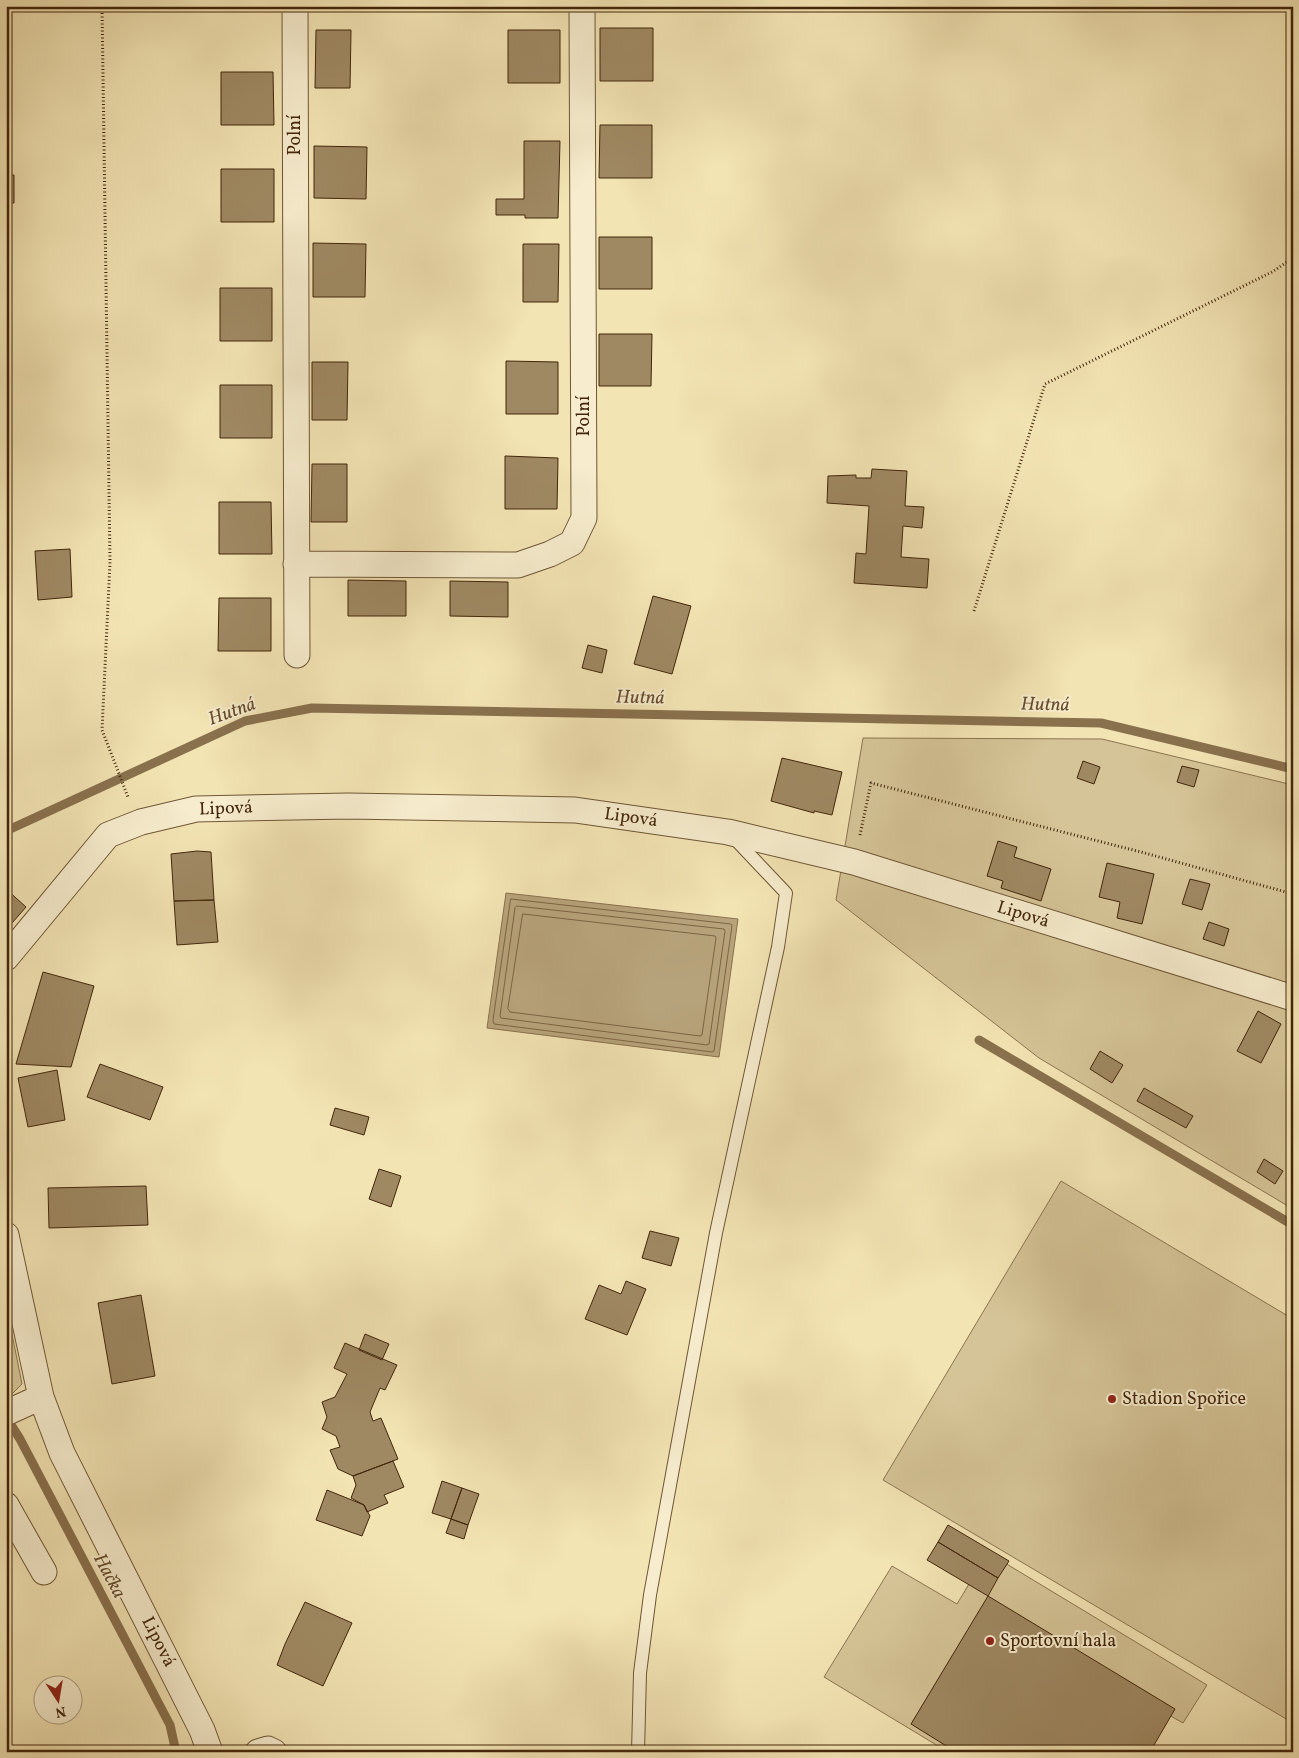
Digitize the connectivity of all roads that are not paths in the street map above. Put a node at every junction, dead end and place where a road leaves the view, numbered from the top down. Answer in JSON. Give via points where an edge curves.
{"nodes":[{"id":1,"x":295,"y":6,"type":"edge"},
{"id":2,"x":582,"y":6,"type":"edge"},
{"id":3,"x":296,"y":564,"type":"junction"},
{"id":4,"x":296,"y":655,"type":"dead end"},
{"id":5,"x":728,"y":832,"type":"junction"},
{"id":6,"x":6,"y":958,"type":"edge"},
{"id":7,"x":1293,"y":998,"type":"edge"},
{"id":8,"x":6,"y":1235,"type":"edge"},
{"id":9,"x":41,"y":1397,"type":"junction"},
{"id":10,"x":6,"y":1412,"type":"edge"},
{"id":11,"x":6,"y":1505,"type":"edge"},
{"id":12,"x":44,"y":1572,"type":"dead end"},
{"id":13,"x":210,"y":1752,"type":"edge"},
{"id":14,"x":258,"y":1752,"type":"edge"},
{"id":15,"x":274,"y":1752,"type":"edge"},
{"id":16,"x":638,"y":1752,"type":"edge"}],
"edges":[{"from":1,"to":3,"type":"street","name":"Polní"},
{"from":2,"to":3,"type":"street","name":"Polní","via":[[584,518],[572,543],[518,565]]},
{"from":3,"to":4,"type":"street","name":"Polní"},
{"from":5,"to":6,"type":"street","name":"Lipová","via":[[575,810],[348,806],[196,810],[151,819],[108,835]]},
{"from":5,"to":7,"type":"street","name":"Lipová","via":[[854,862]]},
{"from":5,"to":16,"type":"lane","via":[[786,893],[778,947],[716,1233],[650,1594],[640,1673]]},
{"from":8,"to":9,"type":"street","name":"Lipová"},
{"from":9,"to":10,"type":"street"},
{"from":9,"to":13,"type":"street","name":"Lipová","via":[[62,1453],[202,1730]]},
{"from":11,"to":12,"type":"street"},
{"from":14,"to":15,"type":"street","via":[[268,1749]]}]}
